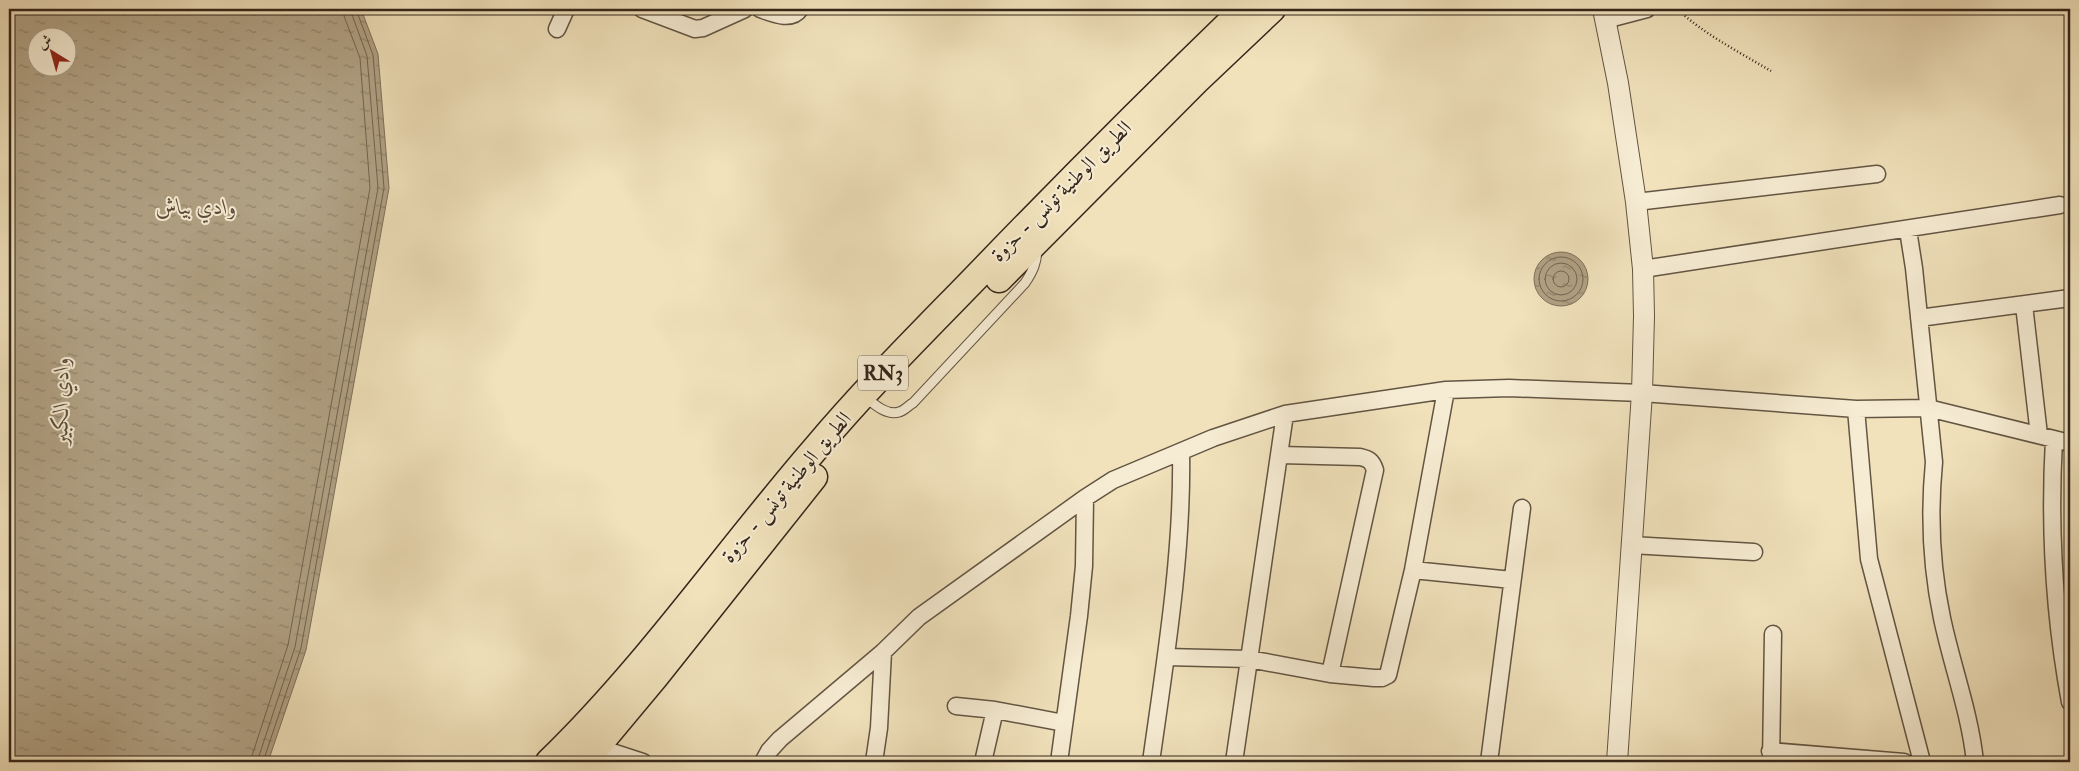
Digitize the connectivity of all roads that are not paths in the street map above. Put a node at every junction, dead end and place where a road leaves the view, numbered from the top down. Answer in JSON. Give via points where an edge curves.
{"nodes":[{"id":1,"x":566,"y":9,"type":"edge"},
{"id":2,"x":642,"y":9,"type":"edge"},
{"id":3,"x":745,"y":9,"type":"edge"},
{"id":4,"x":760,"y":9,"type":"edge"},
{"id":5,"x":800,"y":9,"type":"edge"},
{"id":6,"x":1244,"y":9,"type":"edge"},
{"id":7,"x":1272,"y":9,"type":"edge"},
{"id":8,"x":1648,"y":9,"type":"edge"},
{"id":9,"x":1604,"y":14,"type":"edge"},
{"id":10,"x":557,"y":28,"type":"dead end"},
{"id":11,"x":1877,"y":174,"type":"dead end"},
{"id":12,"x":1086,"y":178,"type":"junction"},
{"id":13,"x":1636,"y":202,"type":"junction"},
{"id":14,"x":2060,"y":205,"type":"dead end"},
{"id":15,"x":1908,"y":230,"type":"junction"},
{"id":16,"x":1643,"y":269,"type":"junction"},
{"id":17,"x":2070,"y":298,"type":"edge"},
{"id":18,"x":2024,"y":305,"type":"junction"},
{"id":19,"x":1919,"y":318,"type":"junction"},
{"id":20,"x":1446,"y":390,"type":"junction"},
{"id":21,"x":1642,"y":393,"type":"junction"},
{"id":22,"x":870,"y":401,"type":"junction"},
{"id":23,"x":1928,"y":408,"type":"junction"},
{"id":24,"x":1856,"y":409,"type":"junction"},
{"id":25,"x":1284,"y":414,"type":"junction"},
{"id":26,"x":2046,"y":437,"type":"junction"},
{"id":27,"x":2070,"y":443,"type":"edge"},
{"id":28,"x":1182,"y":452,"type":"junction"},
{"id":29,"x":1280,"y":455,"type":"junction"},
{"id":30,"x":1085,"y":498,"type":"junction"},
{"id":31,"x":1522,"y":508,"type":"dead end"},
{"id":32,"x":1631,"y":544,"type":"junction"},
{"id":33,"x":1754,"y":552,"type":"dead end"},
{"id":34,"x":1413,"y":570,"type":"junction"},
{"id":35,"x":1512,"y":580,"type":"junction"},
{"id":36,"x":1773,"y":634,"type":"dead end"},
{"id":37,"x":884,"y":652,"type":"junction"},
{"id":38,"x":1166,"y":657,"type":"junction"},
{"id":39,"x":1249,"y":659,"type":"junction"},
{"id":40,"x":1330,"y":674,"type":"junction"},
{"id":41,"x":2070,"y":702,"type":"edge"},
{"id":42,"x":956,"y":706,"type":"dead end"},
{"id":43,"x":995,"y":710,"type":"junction"},
{"id":44,"x":1064,"y":722,"type":"junction"},
{"id":45,"x":586,"y":748,"type":"edge"},
{"id":46,"x":1771,"y":757,"type":"edge"},
{"id":47,"x":549,"y":762,"type":"edge"},
{"id":48,"x":643,"y":762,"type":"edge"},
{"id":49,"x":763,"y":762,"type":"edge"},
{"id":50,"x":874,"y":762,"type":"edge"},
{"id":51,"x":983,"y":762,"type":"edge"},
{"id":52,"x":1059,"y":762,"type":"edge"},
{"id":53,"x":1151,"y":762,"type":"edge"},
{"id":54,"x":1234,"y":762,"type":"edge"},
{"id":55,"x":1489,"y":762,"type":"edge"},
{"id":56,"x":1617,"y":762,"type":"edge"},
{"id":57,"x":1904,"y":762,"type":"edge"},
{"id":58,"x":1922,"y":762,"type":"edge"},
{"id":59,"x":1975,"y":762,"type":"edge"}],
"edges":[{"from":1,"to":10,"type":"street"},
{"from":2,"to":3,"type":"street","via":[[694,28],[703,28]]},
{"from":4,"to":5,"type":"street","via":[[789,16]]},
{"from":6,"to":12,"type":"main road","name":"الطريق الوطنية تونس - حزوة","number":"RN3"},
{"from":7,"to":12,"type":"main road","name":"الطريق الوطنية تونس - حزوة","number":"RN3"},
{"from":8,"to":9,"type":"street"},
{"from":9,"to":13,"type":"street"},
{"from":11,"to":13,"type":"street"},
{"from":12,"to":22,"type":"main road","name":"الطريق الوطنية تونس - حزوة","number":"RN3","via":[[1037,241],[917,362]]},
{"from":12,"to":22,"type":"main road","name":"الطريق الوطنية تونس - حزوة","number":"RN3","via":[[889,367]]},
{"from":13,"to":16,"type":"street"},
{"from":14,"to":15,"type":"street"},
{"from":15,"to":16,"type":"street"},
{"from":15,"to":19,"type":"street"},
{"from":16,"to":21,"type":"street"},
{"from":17,"to":18,"type":"street"},
{"from":18,"to":19,"type":"street"},
{"from":18,"to":26,"type":"street"},
{"from":19,"to":23,"type":"street"},
{"from":20,"to":21,"type":"street","via":[[1509,388]]},
{"from":20,"to":25,"type":"street"},
{"from":20,"to":34,"type":"street"},
{"from":21,"to":24,"type":"street"},
{"from":21,"to":32,"type":"street"},
{"from":22,"to":45,"type":"main road","name":"الطريق الوطنية تونس - حزوة","number":"RN3","via":[[817,446],[638,667]]},
{"from":23,"to":24,"type":"street"},
{"from":23,"to":26,"type":"street"},
{"from":23,"to":59,"type":"street","via":[[1934,462],[1931,521],[1934,568],[1942,618],[1971,731]]},
{"from":24,"to":58,"type":"street","via":[[1869,559]]},
{"from":25,"to":28,"type":"street"},
{"from":25,"to":29,"type":"street"},
{"from":26,"to":27,"type":"street"},
{"from":26,"to":41,"type":"street","via":[[2062,657]]},
{"from":28,"to":30,"type":"street","via":[[1113,480]]},
{"from":28,"to":38,"type":"street","via":[[1180,511]]},
{"from":29,"to":39,"type":"street"},
{"from":29,"to":40,"type":"street","via":[[1360,457],[1368,459],[1375,470]]},
{"from":30,"to":37,"type":"street","via":[[919,618]]},
{"from":30,"to":44,"type":"street","via":[[1082,583]]},
{"from":31,"to":35,"type":"street"},
{"from":32,"to":33,"type":"street"},
{"from":32,"to":56,"type":"street"},
{"from":34,"to":35,"type":"street"},
{"from":34,"to":40,"type":"street","via":[[1388,675],[1382,678]]},
{"from":35,"to":55,"type":"street"},
{"from":36,"to":46,"type":"street"},
{"from":37,"to":49,"type":"street","via":[[780,739]]},
{"from":37,"to":50,"type":"street"},
{"from":38,"to":39,"type":"street"},
{"from":38,"to":53,"type":"street"},
{"from":39,"to":40,"type":"street"},
{"from":39,"to":54,"type":"street"},
{"from":42,"to":43,"type":"street"},
{"from":43,"to":44,"type":"street"},
{"from":43,"to":51,"type":"street"},
{"from":44,"to":52,"type":"street"},
{"from":45,"to":47,"type":"main road","name":"الطريق الوطنية تونس - حزوة","number":"RN3"},
{"from":45,"to":48,"type":"street"},
{"from":46,"to":57,"type":"street"}]}
